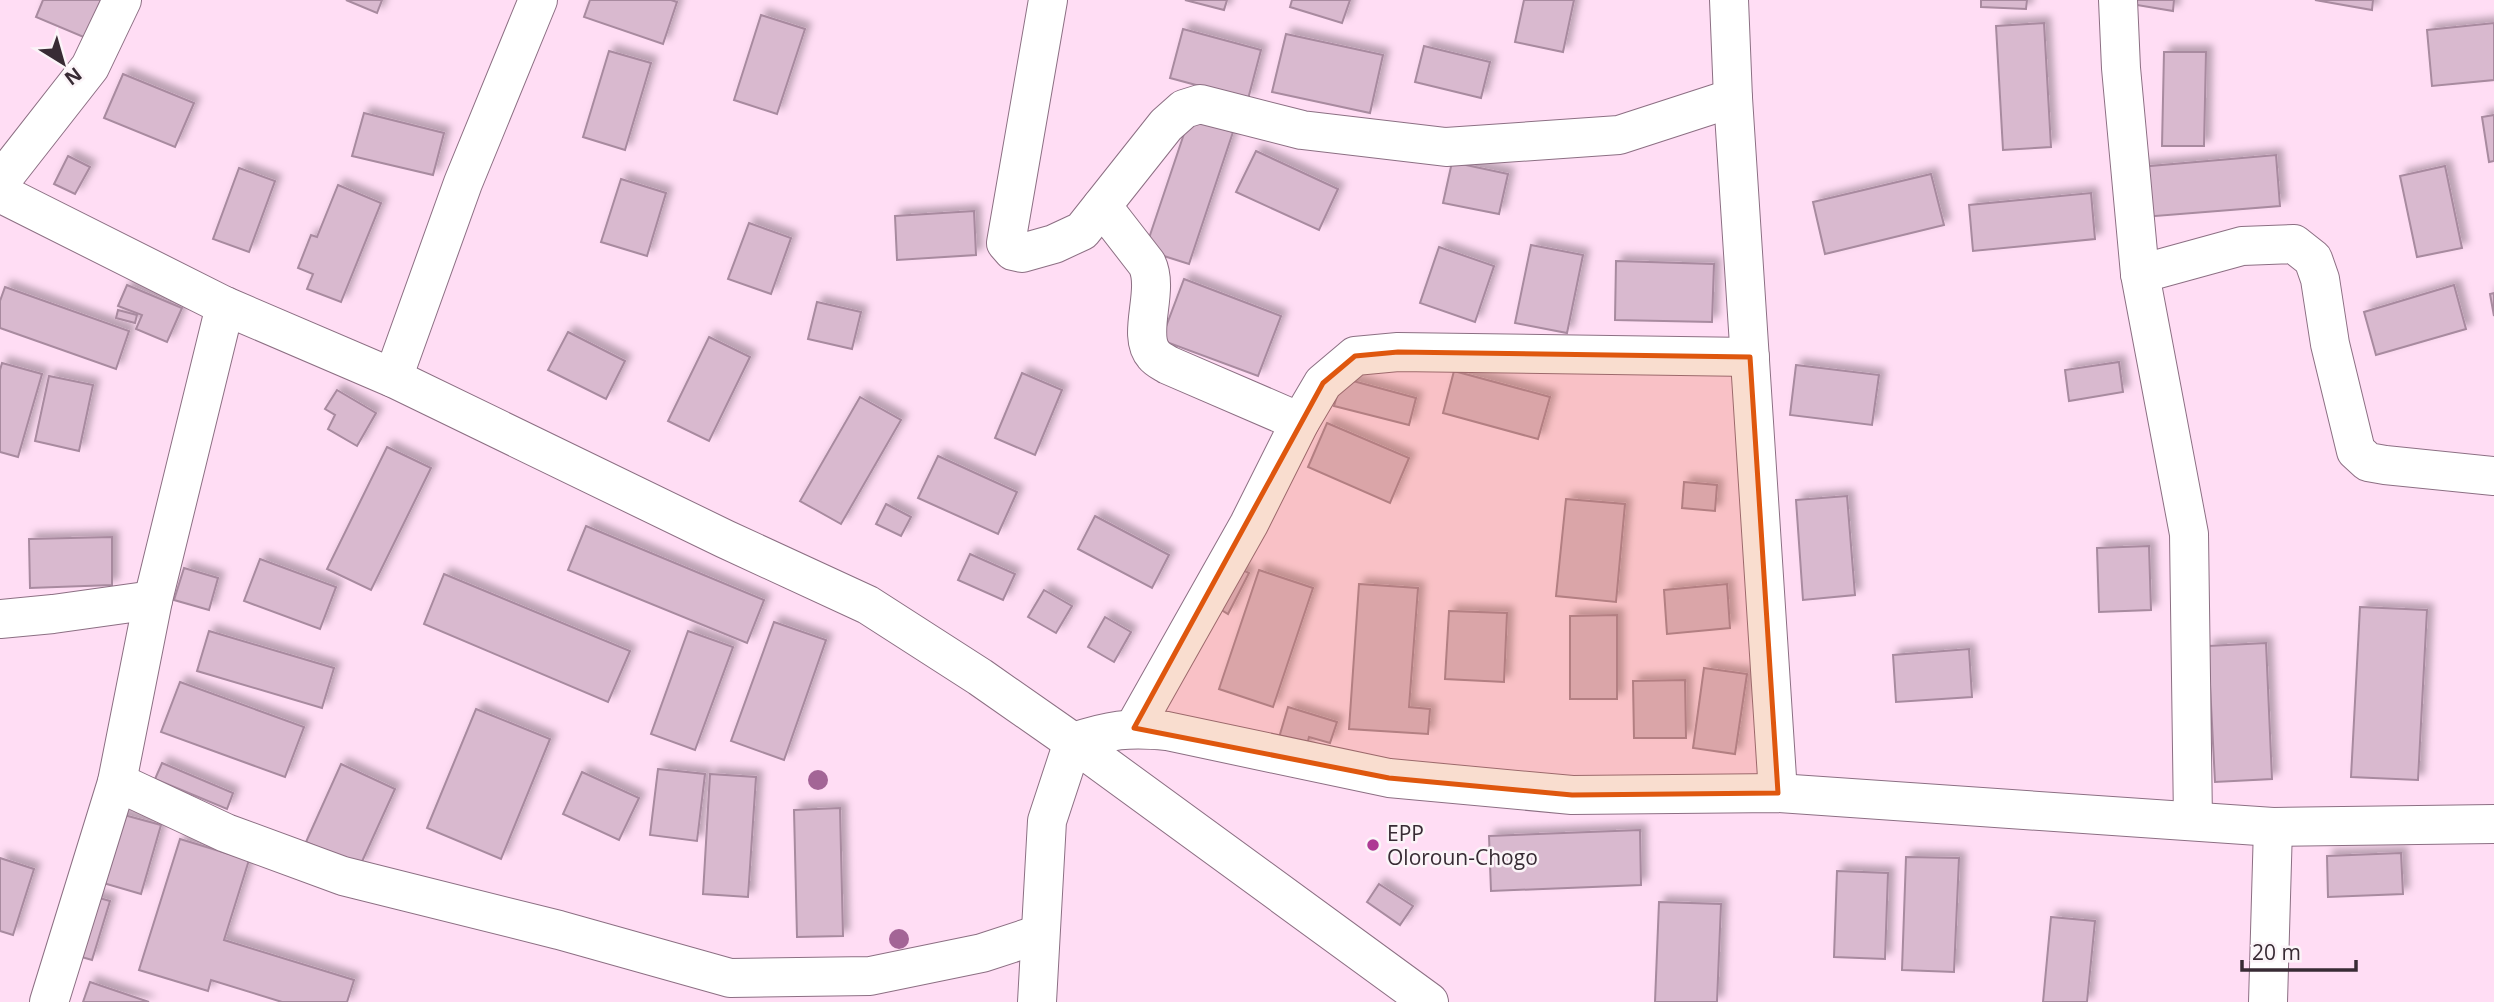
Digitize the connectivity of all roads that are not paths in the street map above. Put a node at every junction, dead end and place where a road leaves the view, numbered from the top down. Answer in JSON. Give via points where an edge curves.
{"nodes":[{"id":1,"x":122,"y":0,"type":"edge"},
{"id":2,"x":538,"y":0,"type":"edge"},
{"id":3,"x":1048,"y":0,"type":"edge"},
{"id":4,"x":1730,"y":0,"type":"edge"},
{"id":5,"x":2118,"y":0,"type":"edge"},
{"id":6,"x":1733,"y":97,"type":"junction"},
{"id":7,"x":0,"y":182,"type":"edge"},
{"id":8,"x":0,"y":193,"type":"edge"},
{"id":9,"x":1102,"y":206,"type":"junction"},
{"id":10,"x":2140,"y":274,"type":"junction"},
{"id":11,"x":225,"y":306,"type":"junction"},
{"id":12,"x":1750,"y":357,"type":"junction"},
{"id":13,"x":393,"y":378,"type":"junction"},
{"id":14,"x":1300,"y":422,"type":"junction"},
{"id":15,"x":2494,"y":476,"type":"edge"},
{"id":16,"x":153,"y":600,"type":"junction"},
{"id":17,"x":0,"y":619,"type":"edge"},
{"id":18,"x":1134,"y":728,"type":"junction"},
{"id":19,"x":1073,"y":742,"type":"junction"},
{"id":20,"x":117,"y":782,"type":"junction"},
{"id":21,"x":1778,"y":793,"type":"junction"},
{"id":22,"x":2193,"y":821,"type":"junction"},
{"id":23,"x":2494,"y":824,"type":"edge"},
{"id":24,"x":2273,"y":827,"type":"junction"},
{"id":25,"x":1040,"y":934,"type":"junction"},
{"id":26,"x":49,"y":1002,"type":"edge"},
{"id":27,"x":1037,"y":1002,"type":"edge"},
{"id":28,"x":1429,"y":1002,"type":"edge"},
{"id":29,"x":2269,"y":1002,"type":"edge"}],
"edges":[{"from":1,"to":7,"type":"street","via":[[90,66]]},
{"from":2,"to":13,"type":"street","via":[[464,183]]},
{"from":3,"to":9,"type":"street","via":[[1006,243],[1022,253],[1055,244],[1082,231]]},
{"from":4,"to":6,"type":"street"},
{"from":5,"to":10,"type":"street"},
{"from":6,"to":9,"type":"street","via":[[1619,135],[1446,147],[1302,130],[1200,104],[1184,109],[1166,125]]},
{"from":6,"to":12,"type":"street"},
{"from":8,"to":11,"type":"street"},
{"from":9,"to":14,"type":"street","via":[[1151,272],[1147,340],[1153,355]]},
{"from":10,"to":15,"type":"street","via":[[2242,246],[2294,244],[2312,258],[2320,279],[2330,344],[2356,451],[2368,462],[2385,466]]},
{"from":10,"to":22,"type":"street","via":[[2189,534]]},
{"from":11,"to":13,"type":"street"},
{"from":11,"to":16,"type":"street"},
{"from":12,"to":14,"type":"street","via":[[1398,352],[1355,356],[1323,383]]},
{"from":12,"to":21,"type":"street"},
{"from":13,"to":19,"type":"street","via":[[868,605]]},
{"from":14,"to":18,"type":"street","via":[[1249,524]]},
{"from":16,"to":17,"type":"street"},
{"from":16,"to":20,"type":"street"},
{"from":18,"to":19,"type":"street"},
{"from":18,"to":21,"type":"street","via":[[1389,778],[1572,794]]},
{"from":19,"to":25,"type":"street","via":[[1047,821]]},
{"from":19,"to":28,"type":"street"},
{"from":20,"to":25,"type":"street","via":[[226,832],[343,876],[730,978],[870,976],[982,953]]},
{"from":20,"to":26,"type":"street"},
{"from":21,"to":22,"type":"street"},
{"from":22,"to":24,"type":"street"},
{"from":23,"to":24,"type":"street"},
{"from":24,"to":29,"type":"street"},
{"from":25,"to":27,"type":"street"}]}
